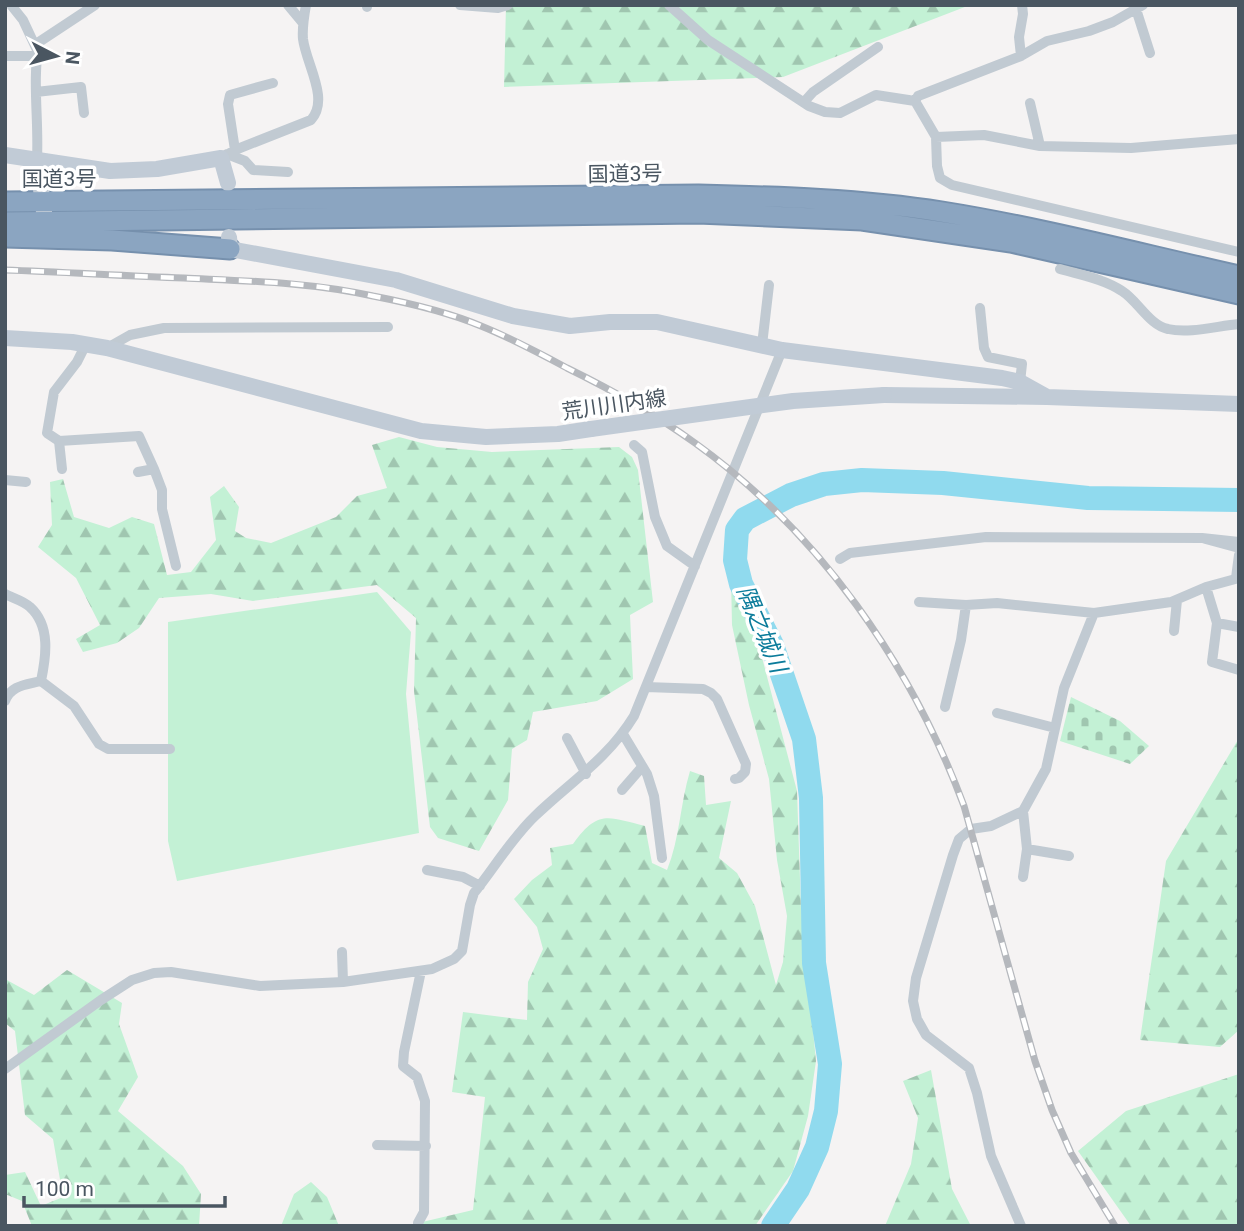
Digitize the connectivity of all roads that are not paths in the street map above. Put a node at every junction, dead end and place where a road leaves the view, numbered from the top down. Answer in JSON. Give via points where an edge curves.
{"nodes":[{"id":1,"x":11,"y":5,"type":"edge"},
{"id":2,"x":95,"y":5,"type":"edge"},
{"id":3,"x":288,"y":5,"type":"edge"},
{"id":4,"x":306,"y":5,"type":"edge"},
{"id":5,"x":460,"y":5,"type":"edge"},
{"id":6,"x":508,"y":5,"type":"edge"},
{"id":7,"x":669,"y":5,"type":"edge"},
{"id":8,"x":1022,"y":5,"type":"edge"},
{"id":9,"x":1139,"y":7,"type":"edge"},
{"id":10,"x":80,"y":9,"type":"edge"},
{"id":11,"x":303,"y":23,"type":"junction"},
{"id":12,"x":878,"y":47,"type":"dead end"},
{"id":13,"x":37,"y":53,"type":"junction"},
{"id":14,"x":1150,"y":53,"type":"dead end"},
{"id":15,"x":5,"y":56,"type":"edge"},
{"id":16,"x":1021,"y":56,"type":"junction"},
{"id":17,"x":273,"y":83,"type":"dead end"},
{"id":18,"x":36,"y":92,"type":"junction"},
{"id":19,"x":915,"y":101,"type":"junction"},
{"id":20,"x":803,"y":102,"type":"junction"},
{"id":21,"x":1030,"y":103,"type":"dead end"},
{"id":22,"x":84,"y":113,"type":"dead end"},
{"id":23,"x":936,"y":137,"type":"junction"},
{"id":24,"x":1239,"y":139,"type":"edge"},
{"id":25,"x":1040,"y":146,"type":"junction"},
{"id":26,"x":228,"y":154,"type":"junction"},
{"id":27,"x":5,"y":155,"type":"edge"},
{"id":28,"x":37,"y":159,"type":"junction"},
{"id":29,"x":288,"y":172,"type":"dead end"},
{"id":30,"x":228,"y":183,"type":"dead end"},
{"id":31,"x":5,"y":201,"type":"edge"},
{"id":32,"x":44,"y":201,"type":"junction"},
{"id":33,"x":5,"y":222,"type":"edge"},
{"id":34,"x":44,"y":222,"type":"junction"},
{"id":35,"x":5,"y":237,"type":"edge"},
{"id":36,"x":230,"y":243,"type":"joint"},
{"id":37,"x":1239,"y":252,"type":"edge"},
{"id":38,"x":1060,"y":269,"type":"dead end"},
{"id":39,"x":1239,"y":276,"type":"edge"},
{"id":40,"x":769,"y":285,"type":"dead end"},
{"id":41,"x":1239,"y":294,"type":"edge"},
{"id":42,"x":979,"y":309,"type":"dead end"},
{"id":43,"x":1239,"y":324,"type":"edge"},
{"id":44,"x":388,"y":327,"type":"dead end"},
{"id":45,"x":5,"y":338,"type":"edge"},
{"id":46,"x":86,"y":344,"type":"junction"},
{"id":47,"x":762,"y":345,"type":"junction"},
{"id":48,"x":107,"y":348,"type":"junction"},
{"id":49,"x":782,"y":350,"type":"junction"},
{"id":50,"x":1020,"y":382,"type":"junction"},
{"id":51,"x":1046,"y":397,"type":"junction"},
{"id":52,"x":1239,"y":404,"type":"edge"},
{"id":53,"x":59,"y":441,"type":"junction"},
{"id":54,"x":634,"y":445,"type":"dead end"},
{"id":55,"x":62,"y":469,"type":"dead end"},
{"id":56,"x":154,"y":469,"type":"junction"},
{"id":57,"x":138,"y":472,"type":"dead end"},
{"id":58,"x":5,"y":480,"type":"edge"},
{"id":59,"x":26,"y":482,"type":"dead end"},
{"id":60,"x":1202,"y":538,"type":"junction"},
{"id":61,"x":1239,"y":542,"type":"edge"},
{"id":62,"x":1239,"y":548,"type":"edge"},
{"id":63,"x":1239,"y":555,"type":"edge"},
{"id":64,"x":840,"y":559,"type":"dead end"},
{"id":65,"x":176,"y":566,"type":"dead end"},
{"id":66,"x":695,"y":566,"type":"junction"},
{"id":67,"x":1237,"y":578,"type":"edge"},
{"id":68,"x":1206,"y":587,"type":"junction"},
{"id":69,"x":5,"y":594,"type":"edge"},
{"id":70,"x":1177,"y":600,"type":"junction"},
{"id":71,"x":919,"y":602,"type":"dead end"},
{"id":72,"x":966,"y":605,"type":"junction"},
{"id":73,"x":1094,"y":613,"type":"junction"},
{"id":74,"x":1217,"y":623,"type":"junction"},
{"id":75,"x":1239,"y":627,"type":"edge"},
{"id":76,"x":1174,"y":631,"type":"dead end"},
{"id":77,"x":1239,"y":670,"type":"edge"},
{"id":78,"x":41,"y":681,"type":"junction"},
{"id":79,"x":646,"y":687,"type":"junction"},
{"id":80,"x":5,"y":701,"type":"edge"},
{"id":81,"x":945,"y":707,"type":"dead end"},
{"id":82,"x":997,"y":713,"type":"dead end"},
{"id":83,"x":1055,"y":728,"type":"junction"},
{"id":84,"x":623,"y":734,"type":"junction"},
{"id":85,"x":567,"y":738,"type":"dead end"},
{"id":86,"x":170,"y":749,"type":"dead end"},
{"id":87,"x":642,"y":767,"type":"junction"},
{"id":88,"x":586,"y":774,"type":"junction"},
{"id":89,"x":735,"y":779,"type":"dead end"},
{"id":90,"x":622,"y":790,"type":"dead end"},
{"id":91,"x":1023,"y":811,"type":"junction"},
{"id":92,"x":1027,"y":849,"type":"junction"},
{"id":93,"x":1069,"y":856,"type":"dead end"},
{"id":94,"x":662,"y":858,"type":"dead end"},
{"id":95,"x":427,"y":870,"type":"dead end"},
{"id":96,"x":1023,"y":877,"type":"dead end"},
{"id":97,"x":480,"y":886,"type":"junction"},
{"id":98,"x":342,"y":952,"type":"dead end"},
{"id":99,"x":421,"y":971,"type":"junction"},
{"id":100,"x":343,"y":982,"type":"junction"},
{"id":101,"x":5,"y":1069,"type":"edge"},
{"id":102,"x":377,"y":1145,"type":"dead end"},
{"id":103,"x":426,"y":1146,"type":"junction"},
{"id":104,"x":418,"y":1223,"type":"dead end"},
{"id":105,"x":1021,"y":1226,"type":"edge"}],
"edges":[{"from":1,"to":13,"type":"street"},
{"from":2,"to":10,"type":"street"},
{"from":3,"to":11,"type":"street"},
{"from":4,"to":11,"type":"street"},
{"from":5,"to":6,"type":"street"},
{"from":7,"to":20,"type":"street","via":[[708,40]]},
{"from":8,"to":16,"type":"street"},
{"from":9,"to":14,"type":"street"},
{"from":9,"to":16,"type":"street","via":[[1089,31],[1047,41]]},
{"from":10,"to":13,"type":"street","via":[[38,43]]},
{"from":11,"to":26,"type":"street","via":[[318,112],[311,120]]},
{"from":12,"to":20,"type":"street"},
{"from":13,"to":15,"type":"street"},
{"from":13,"to":18,"type":"street"},
{"from":16,"to":19,"type":"street"},
{"from":17,"to":26,"type":"street","via":[[230,96]]},
{"from":18,"to":22,"type":"street","via":[[81,87]]},
{"from":18,"to":28,"type":"street"},
{"from":19,"to":20,"type":"street","via":[[876,95],[840,113]]},
{"from":19,"to":23,"type":"street"},
{"from":21,"to":25,"type":"street"},
{"from":23,"to":25,"type":"street","via":[[984,135]]},
{"from":23,"to":37,"type":"street","via":[[940,178],[952,185]]},
{"from":24,"to":25,"type":"street","via":[[1131,148]]},
{"from":26,"to":28,"type":"main road","via":[[157,169],[110,171]]},
{"from":26,"to":29,"type":"street","via":[[253,170]]},
{"from":26,"to":30,"type":"main road"},
{"from":27,"to":28,"type":"main road"},
{"from":28,"to":32,"type":"main road"},
{"from":31,"to":32,"type":"highway","name":"国道3号"},
{"from":32,"to":34,"type":"main road"},
{"from":32,"to":39,"type":"highway","name":"国道3号","via":[[788,198],[940,212]]},
{"from":33,"to":34,"type":"highway","name":"国道3号"},
{"from":34,"to":41,"type":"highway","name":"国道3号","via":[[698,214],[863,220],[1011,242]]},
{"from":35,"to":36,"type":"highway"},
{"from":36,"to":47,"type":"main road","via":[[396,280],[513,316],[570,326],[656,322]]},
{"from":38,"to":43,"type":"street","via":[[1125,292],[1159,326],[1168,329]]},
{"from":40,"to":47,"type":"street"},
{"from":42,"to":50,"type":"street","via":[[988,357],[1022,364]]},
{"from":44,"to":48,"type":"street","via":[[164,328],[130,335]]},
{"from":45,"to":46,"type":"main road","name":"荒川川内線"},
{"from":46,"to":48,"type":"main road","name":"荒川川内線"},
{"from":46,"to":53,"type":"street","via":[[54,392],[47,433]]},
{"from":47,"to":49,"type":"main road"},
{"from":48,"to":51,"type":"main road","name":"荒川川内線","bridge":true,"via":[[386,424],[486,437],[547,435],[793,401],[884,395]]},
{"from":49,"to":50,"type":"main road"},
{"from":49,"to":66,"type":"street"},
{"from":50,"to":51,"type":"main road"},
{"from":51,"to":52,"type":"main road","name":"荒川川内線"},
{"from":53,"to":55,"type":"street"},
{"from":53,"to":56,"type":"street","via":[[139,436]]},
{"from":54,"to":66,"type":"street","via":[[642,452],[655,517],[667,546]]},
{"from":56,"to":57,"type":"street"},
{"from":56,"to":65,"type":"street"},
{"from":58,"to":59,"type":"street"},
{"from":60,"to":61,"type":"street"},
{"from":60,"to":62,"type":"street"},
{"from":60,"to":64,"type":"street","via":[[986,537]]},
{"from":63,"to":67,"type":"street"},
{"from":66,"to":79,"type":"street"},
{"from":67,"to":68,"type":"street"},
{"from":68,"to":70,"type":"street"},
{"from":68,"to":74,"type":"street"},
{"from":69,"to":78,"type":"street","via":[[30,607],[39,621],[46,641]]},
{"from":70,"to":73,"type":"street"},
{"from":70,"to":76,"type":"street"},
{"from":71,"to":72,"type":"street"},
{"from":72,"to":73,"type":"street","via":[[997,603]]},
{"from":72,"to":81,"type":"street"},
{"from":73,"to":83,"type":"street","via":[[1064,688]]},
{"from":74,"to":75,"type":"street"},
{"from":74,"to":77,"type":"street","via":[[1212,662]]},
{"from":78,"to":80,"type":"street","via":[[17,687]]},
{"from":78,"to":86,"type":"street","via":[[74,706],[99,744],[108,749]]},
{"from":79,"to":84,"type":"street"},
{"from":79,"to":89,"type":"street","via":[[703,689],[717,699],[746,764],[745,772]]},
{"from":82,"to":83,"type":"street"},
{"from":83,"to":91,"type":"street","via":[[1046,769]]},
{"from":84,"to":87,"type":"street"},
{"from":84,"to":88,"type":"street"},
{"from":85,"to":88,"type":"street"},
{"from":87,"to":90,"type":"street"},
{"from":87,"to":94,"type":"street","via":[[654,796]]},
{"from":88,"to":97,"type":"street","via":[[534,817]]},
{"from":91,"to":92,"type":"street"},
{"from":91,"to":105,"type":"street","via":[[991,826],[971,829],[959,839],[913,1001],[926,1035],[969,1068],[991,1156]]},
{"from":92,"to":93,"type":"street"},
{"from":92,"to":96,"type":"street"},
{"from":95,"to":97,"type":"street","via":[[463,877]]},
{"from":97,"to":99,"type":"street","via":[[470,905],[462,951],[454,959]]},
{"from":98,"to":100,"type":"street"},
{"from":99,"to":100,"type":"street"},
{"from":99,"to":103,"type":"street","via":[[403,1066],[416,1077],[425,1101]]},
{"from":100,"to":101,"type":"street","via":[[260,986],[154,973],[132,980]]},
{"from":102,"to":103,"type":"street"},
{"from":103,"to":104,"type":"street","via":[[424,1212]]}]}
